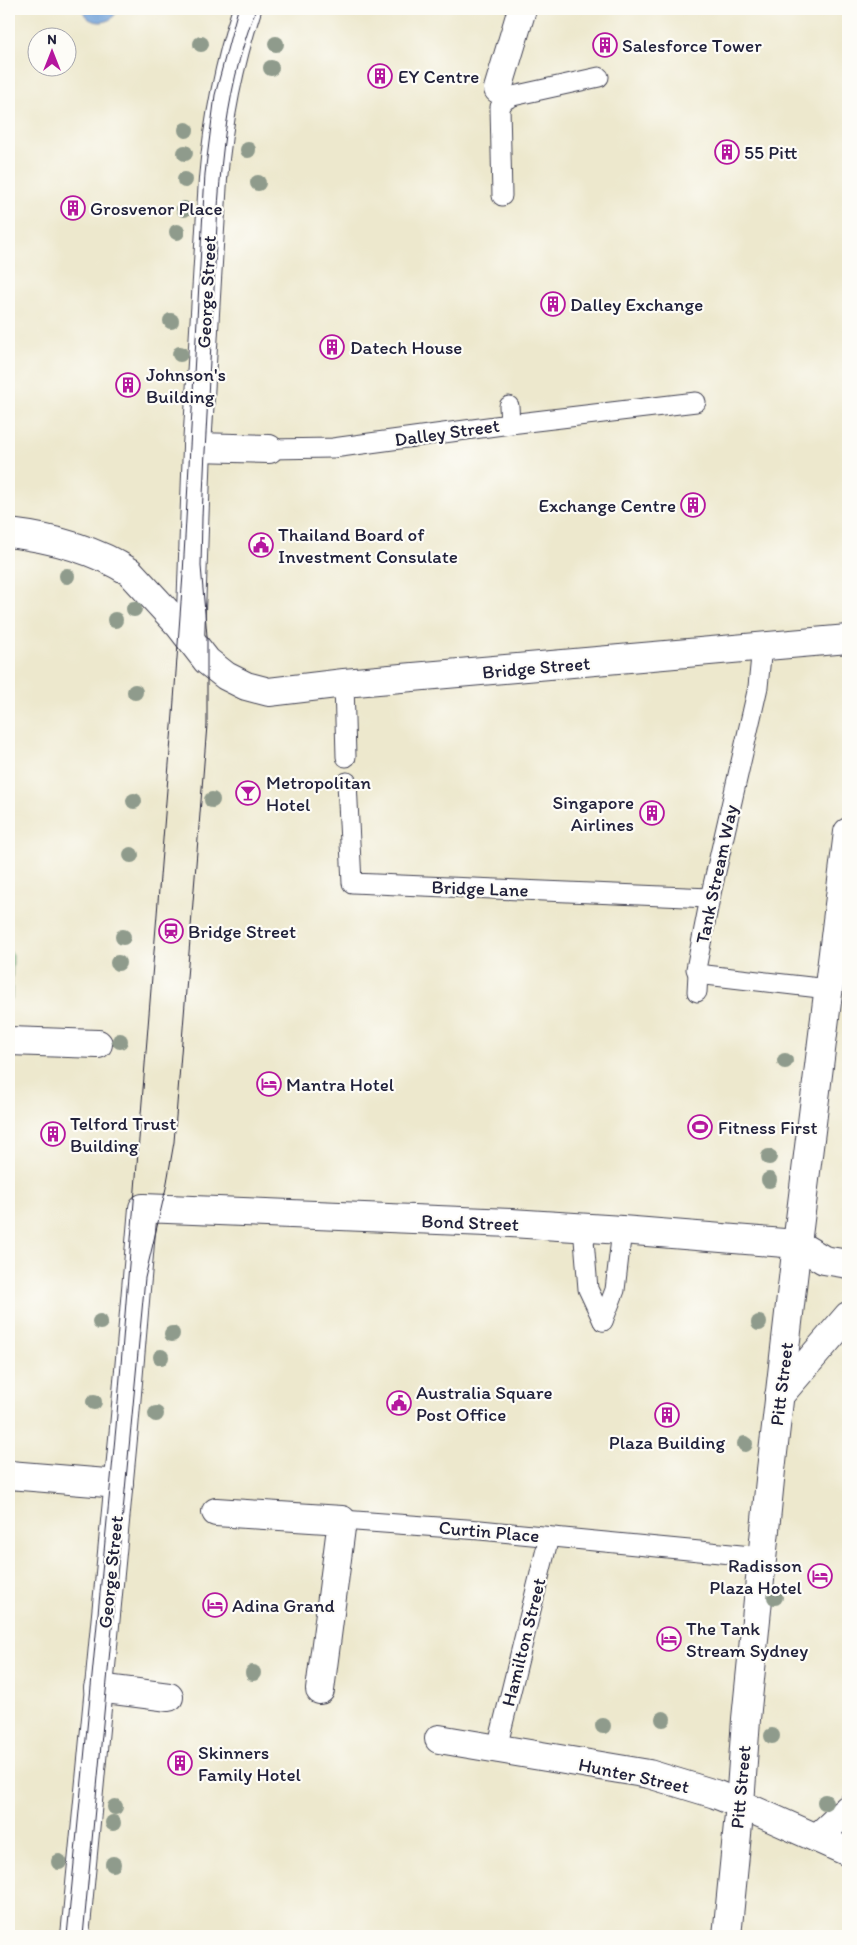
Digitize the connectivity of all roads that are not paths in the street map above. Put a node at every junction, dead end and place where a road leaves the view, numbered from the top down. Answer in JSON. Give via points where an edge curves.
{"nodes":[{"id":1,"x":246,"y":9,"type":"edge"},
{"id":2,"x":522,"y":9,"type":"edge"},
{"id":3,"x":599,"y":77,"type":"dead end"},
{"id":4,"x":498,"y":89,"type":"dead end"},
{"id":5,"x":502,"y":196,"type":"dead end"},
{"id":6,"x":696,"y":402,"type":"dead end"},
{"id":7,"x":197,"y":447,"type":"junction"},
{"id":8,"x":269,"y":449,"type":"joint"},
{"id":9,"x":9,"y":533,"type":"edge"},
{"id":10,"x":190,"y":639,"type":"junction"},
{"id":11,"x":848,"y":639,"type":"edge"},
{"id":12,"x":762,"y":646,"type":"junction"},
{"id":13,"x":344,"y":683,"type":"junction"},
{"id":14,"x":346,"y":757,"type":"dead end"},
{"id":15,"x":347,"y":782,"type":"dead end"},
{"id":16,"x":848,"y":832,"type":"edge"},
{"id":17,"x":710,"y":898,"type":"junction"},
{"id":18,"x":698,"y":973,"type":"junction"},
{"id":19,"x":828,"y":989,"type":"junction"},
{"id":20,"x":697,"y":992,"type":"dead end"},
{"id":21,"x":9,"y":1041,"type":"edge"},
{"id":22,"x":98,"y":1044,"type":"dead end"},
{"id":23,"x":143,"y":1208,"type":"joint"},
{"id":24,"x":583,"y":1227,"type":"junction"},
{"id":25,"x":622,"y":1230,"type":"junction"},
{"id":26,"x":797,"y":1244,"type":"junction"},
{"id":27,"x":848,"y":1264,"type":"edge"},
{"id":28,"x":848,"y":1316,"type":"edge"},
{"id":29,"x":779,"y":1396,"type":"junction"},
{"id":30,"x":9,"y":1475,"type":"edge"},
{"id":31,"x":118,"y":1484,"type":"junction"},
{"id":32,"x":216,"y":1512,"type":"dead end"},
{"id":33,"x":342,"y":1520,"type":"junction"},
{"id":34,"x":549,"y":1537,"type":"junction"},
{"id":35,"x":762,"y":1557,"type":"junction"},
{"id":36,"x":98,"y":1688,"type":"junction"},
{"id":37,"x":320,"y":1690,"type":"dead end"},
{"id":38,"x":169,"y":1697,"type":"dead end"},
{"id":39,"x":439,"y":1739,"type":"dead end"},
{"id":40,"x":497,"y":1748,"type":"junction"},
{"id":41,"x":740,"y":1804,"type":"junction"},
{"id":42,"x":848,"y":1809,"type":"edge"},
{"id":43,"x":817,"y":1838,"type":"junction"},
{"id":44,"x":848,"y":1852,"type":"edge"},
{"id":45,"x":75,"y":1936,"type":"edge"},
{"id":46,"x":727,"y":1936,"type":"edge"}],
"edges":[{"from":1,"to":7,"type":"street","name":"George Street","via":[[226,85],[214,158]]},
{"from":2,"to":4,"type":"street"},
{"from":3,"to":5,"type":"lane","via":[[513,96],[502,102]]},
{"from":6,"to":8,"type":"lane","name":"Dalley Street","via":[[510,415],[333,448]]},
{"from":7,"to":8,"type":"street","name":"Dalley Street"},
{"from":7,"to":10,"type":"street","name":"George Street"},
{"from":9,"to":10,"type":"street","name":"Bridge Street","via":[[83,549],[124,568]]},
{"from":10,"to":13,"type":"street","name":"Bridge Street","via":[[208,661],[226,676],[246,686],[269,692]]},
{"from":11,"to":12,"type":"street","name":"Bridge Street"},
{"from":12,"to":13,"type":"street","name":"Bridge Street"},
{"from":12,"to":17,"type":"lane","name":"Tank Stream Way","via":[[758,687]]},
{"from":13,"to":14,"type":"lane"},
{"from":15,"to":17,"type":"lane","name":"Bridge Lane","via":[[352,883]]},
{"from":16,"to":19,"type":"street","name":"Pitt Street"},
{"from":17,"to":18,"type":"lane","name":"Tank Stream Way","via":[[696,963]]},
{"from":18,"to":19,"type":"lane"},
{"from":18,"to":20,"type":"lane","name":"Tank Stream Way"},
{"from":19,"to":26,"type":"street","name":"Pitt Street"},
{"from":21,"to":22,"type":"street"},
{"from":23,"to":24,"type":"street","name":"Bond Street"},
{"from":23,"to":31,"type":"street","name":"George Street"},
{"from":24,"to":25,"type":"street","name":"Bond Street"},
{"from":24,"to":25,"type":"lane","via":[[588,1289],[603,1321],[615,1290]]},
{"from":25,"to":26,"type":"street","name":"Bond Street"},
{"from":26,"to":27,"type":"street","via":[[824,1260]]},
{"from":26,"to":29,"type":"street","name":"Pitt Street"},
{"from":28,"to":29,"type":"street"},
{"from":29,"to":35,"type":"street","name":"Pitt Street"},
{"from":30,"to":31,"type":"street"},
{"from":31,"to":36,"type":"street","name":"George Street"},
{"from":32,"to":33,"type":"street","name":"Curtin Place"},
{"from":33,"to":34,"type":"lane","name":"Curtin Place"},
{"from":33,"to":37,"type":"street"},
{"from":34,"to":35,"type":"lane","name":"Curtin Place"},
{"from":34,"to":40,"type":"lane","name":"Hamilton Street"},
{"from":35,"to":41,"type":"street","name":"Pitt Street"},
{"from":36,"to":38,"type":"street"},
{"from":36,"to":45,"type":"street","name":"George Street"},
{"from":39,"to":40,"type":"street","name":"Hunter Street"},
{"from":40,"to":41,"type":"street","name":"Hunter Street","via":[[649,1774]]},
{"from":41,"to":43,"type":"street","name":"Hunter Street"},
{"from":41,"to":46,"type":"street","name":"Pitt Street"},
{"from":42,"to":43,"type":"street"},
{"from":43,"to":44,"type":"street","name":"Hunter Street"}]}
